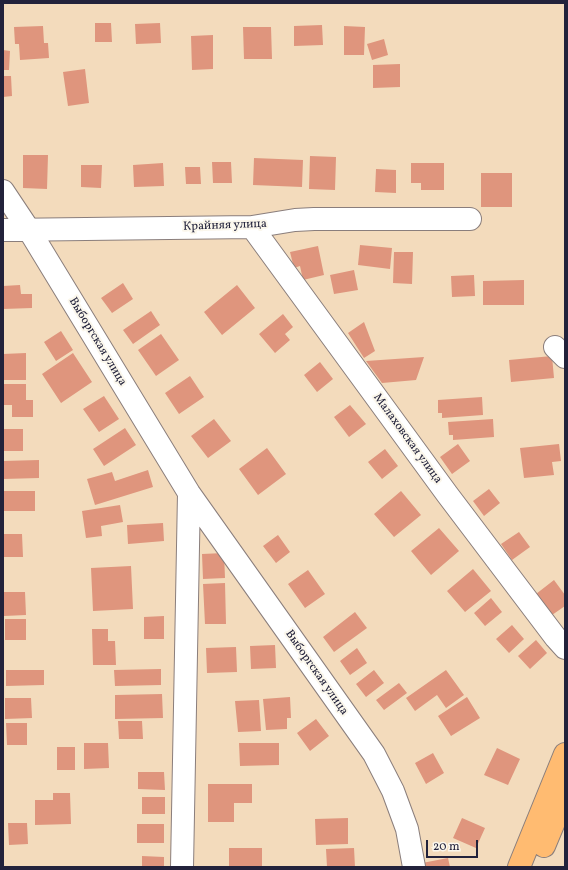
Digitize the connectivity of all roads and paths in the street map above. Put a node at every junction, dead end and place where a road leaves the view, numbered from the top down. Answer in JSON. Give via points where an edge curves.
{"nodes":[{"id":1,"x":3,"y":191,"type":"edge"},
{"id":2,"x":470,"y":219,"type":"dead end"},
{"id":3,"x":252,"y":227,"type":"junction"},
{"id":4,"x":3,"y":230,"type":"edge"},
{"id":5,"x":29,"y":230,"type":"junction"},
{"id":6,"x":189,"y":494,"type":"junction"},
{"id":7,"x":565,"y":648,"type":"edge"},
{"id":8,"x":565,"y":754,"type":"edge"},
{"id":9,"x":565,"y":796,"type":"edge"},
{"id":10,"x":182,"y":867,"type":"edge"},
{"id":11,"x":414,"y":867,"type":"edge"},
{"id":12,"x":519,"y":867,"type":"edge"},
{"id":13,"x":535,"y":867,"type":"edge"}],
"edges":[{"from":1,"to":5,"type":"street","name":"Выборгская улица"},
{"from":2,"to":3,"type":"street","name":"Крайняя улица","via":[[314,219]]},
{"from":3,"to":5,"type":"street","name":"Крайняя улица"},
{"from":3,"to":7,"type":"street","name":"Малаховская улица","via":[[447,494]]},
{"from":4,"to":5,"type":"street","name":"Крайняя улица"},
{"from":5,"to":6,"type":"street","name":"Выборгская улица"},
{"from":6,"to":10,"type":"street"},
{"from":6,"to":11,"type":"street","name":"Выборгская улица","via":[[374,754],[393,791],[407,829]]},
{"from":8,"to":12,"type":"main road"},
{"from":9,"to":13,"type":"main road"}]}
